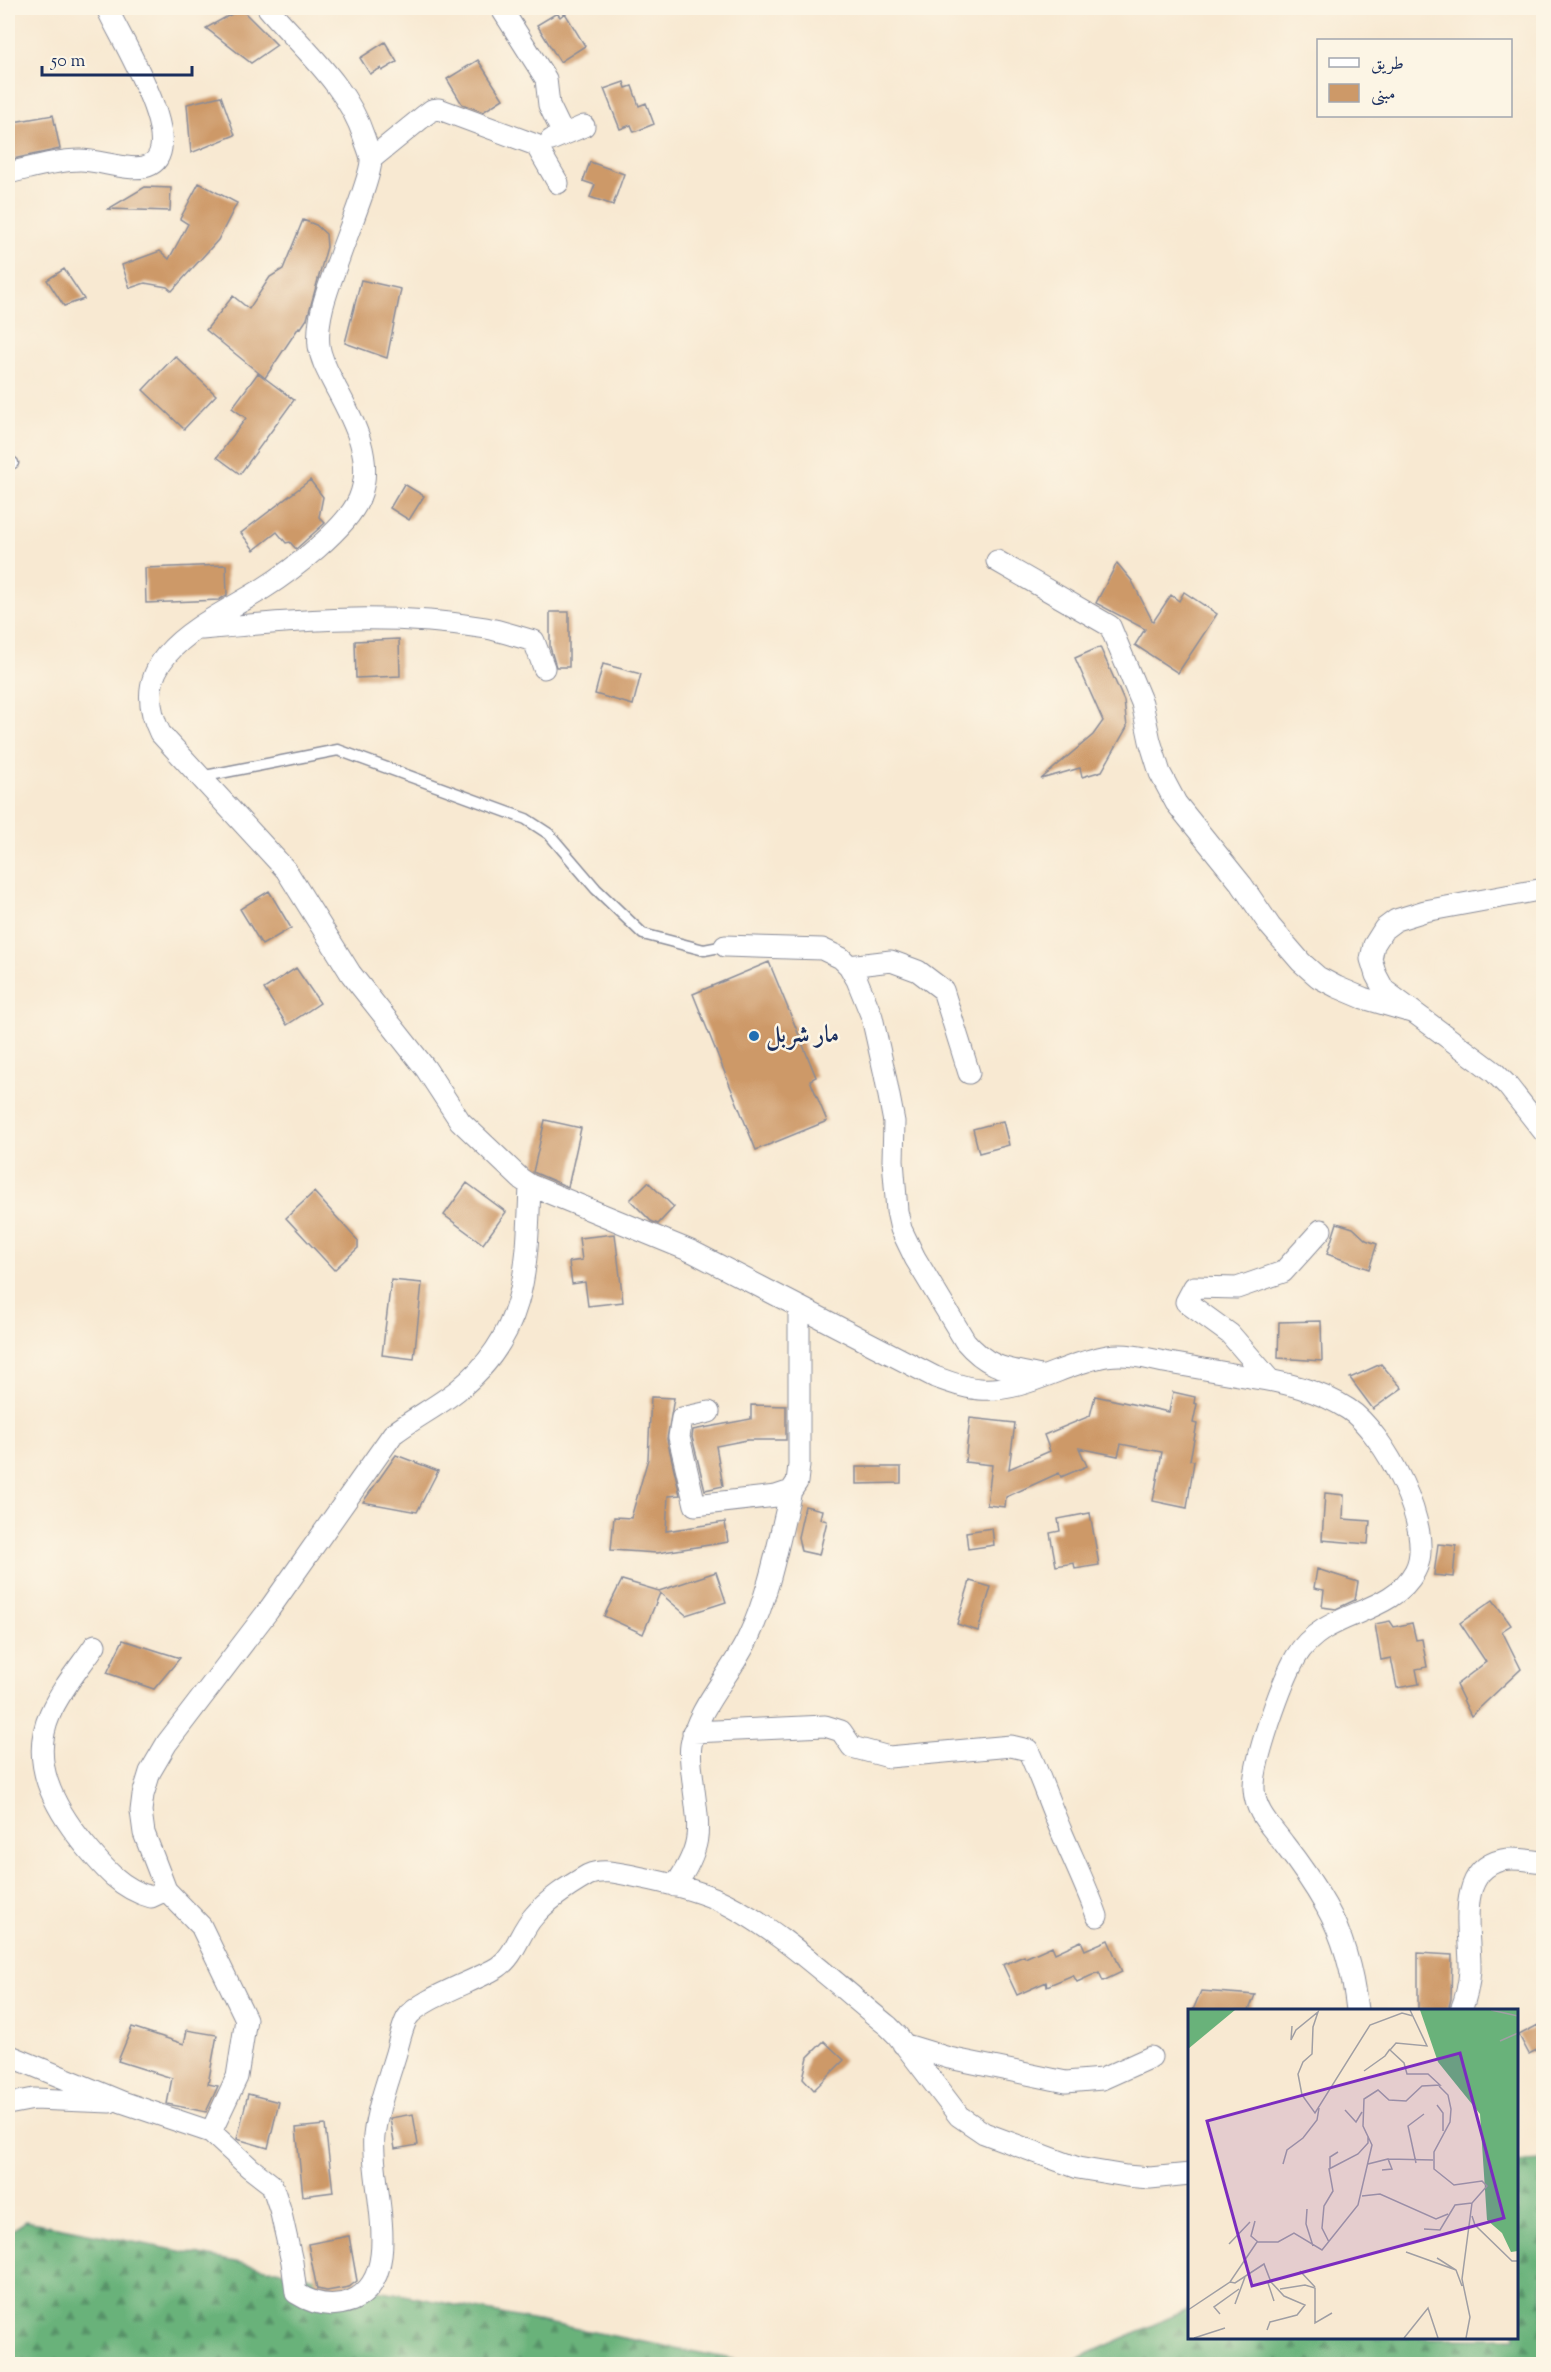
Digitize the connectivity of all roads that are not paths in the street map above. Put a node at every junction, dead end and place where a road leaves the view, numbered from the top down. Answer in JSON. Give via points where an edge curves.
{"nodes":[{"id":1,"x":107,"y":8,"type":"edge"},
{"id":2,"x":268,"y":8,"type":"edge"},
{"id":3,"x":501,"y":8,"type":"edge"},
{"id":4,"x":584,"y":126,"type":"dead end"},
{"id":5,"x":563,"y":134,"type":"junction"},
{"id":6,"x":536,"y":145,"type":"junction"},
{"id":7,"x":371,"y":159,"type":"junction"},
{"id":8,"x":8,"y":172,"type":"edge"},
{"id":9,"x":558,"y":183,"type":"dead end"},
{"id":10,"x":996,"y":561,"type":"dead end"},
{"id":11,"x":195,"y":630,"type":"junction"},
{"id":12,"x":544,"y":668,"type":"dead end"},
{"id":13,"x":200,"y":777,"type":"junction"},
{"id":14,"x":1544,"y":889,"type":"edge"},
{"id":15,"x":725,"y":946,"type":"joint"},
{"id":16,"x":849,"y":966,"type":"junction"},
{"id":17,"x":1411,"y":1012,"type":"junction"},
{"id":18,"x":969,"y":1073,"type":"dead end"},
{"id":19,"x":1544,"y":1132,"type":"edge"},
{"id":20,"x":530,"y":1185,"type":"junction"},
{"id":21,"x":1321,"y":1230,"type":"dead end"},
{"id":22,"x":799,"y":1307,"type":"junction"},
{"id":23,"x":1042,"y":1377,"type":"junction"},
{"id":24,"x":1270,"y":1380,"type":"junction"},
{"id":25,"x":709,"y":1412,"type":"dead end"},
{"id":26,"x":791,"y":1491,"type":"junction"},
{"id":27,"x":95,"y":1645,"type":"dead end"},
{"id":28,"x":693,"y":1732,"type":"junction"},
{"id":29,"x":1544,"y":1862,"type":"edge"},
{"id":30,"x":675,"y":1886,"type":"junction"},
{"id":31,"x":166,"y":1890,"type":"junction"},
{"id":32,"x":1097,"y":1916,"type":"dead end"},
{"id":33,"x":1358,"y":2009,"type":"edge"},
{"id":34,"x":1461,"y":2009,"type":"edge"},
{"id":35,"x":903,"y":2044,"type":"junction"},
{"id":36,"x":8,"y":2055,"type":"edge"},
{"id":37,"x":1151,"y":2057,"type":"dead end"},
{"id":38,"x":122,"y":2102,"type":"junction"},
{"id":39,"x":8,"y":2104,"type":"edge"},
{"id":40,"x":211,"y":2132,"type":"junction"},
{"id":41,"x":1188,"y":2175,"type":"edge"}],
"edges":[{"from":1,"to":8,"type":"street","via":[[157,115],[162,146],[157,159],[142,168],[78,160]]},
{"from":2,"to":7,"type":"street","via":[[348,99]]},
{"from":3,"to":5,"type":"street","via":[[546,79],[549,105]]},
{"from":4,"to":5,"type":"street"},
{"from":5,"to":6,"type":"street"},
{"from":6,"to":7,"type":"street","via":[[432,110]]},
{"from":6,"to":9,"type":"street"},
{"from":7,"to":11,"type":"street","via":[[329,285],[319,331],[323,362],[350,414],[363,450],[359,499],[349,516],[299,562],[265,588]]},
{"from":10,"to":17,"type":"street","via":[[1110,626],[1142,703],[1160,773],[1176,803],[1301,962],[1337,987]]},
{"from":11,"to":12,"type":"street","via":[[355,618],[413,619],[488,628],[534,642]]},
{"from":11,"to":13,"type":"street","via":[[167,652],[157,666],[150,704],[160,733]]},
{"from":13,"to":15,"type":"lane","via":[[338,750],[526,819],[549,834],[596,889],[643,934],[704,950]]},
{"from":13,"to":20,"type":"street","via":[[285,870],[351,974],[467,1130]]},
{"from":14,"to":17,"type":"street","via":[[1425,910],[1396,920],[1384,929],[1374,945],[1373,967],[1384,990]]},
{"from":15,"to":16,"type":"street","via":[[822,949]]},
{"from":16,"to":18,"type":"street","via":[[891,962],[918,971],[943,990]]},
{"from":16,"to":23,"type":"street","via":[[872,1017],[885,1075],[894,1122],[897,1211],[908,1244],[976,1354],[997,1367]]},
{"from":17,"to":19,"type":"street","via":[[1494,1072]]},
{"from":20,"to":22,"type":"street","via":[[693,1252]]},
{"from":20,"to":31,"type":"street","via":[[525,1275],[515,1313],[502,1340],[457,1391],[393,1434],[255,1629],[167,1743],[150,1772],[141,1811],[144,1833]]},
{"from":21,"to":24,"type":"street","via":[[1283,1272],[1237,1288],[1194,1287],[1186,1302],[1230,1334]]},
{"from":22,"to":23,"type":"street","via":[[934,1377],[955,1384],[981,1390],[1008,1388]]},
{"from":22,"to":26,"type":"street","via":[[799,1466]]},
{"from":23,"to":24,"type":"street","via":[[1079,1363],[1122,1355]]},
{"from":24,"to":33,"type":"street","via":[[1308,1389],[1348,1409],[1369,1427],[1412,1507],[1421,1549],[1417,1568],[1395,1595],[1326,1628],[1296,1657],[1271,1718],[1254,1787],[1261,1814],[1331,1917],[1350,1963]]},
{"from":25,"to":26,"type":"street","via":[[682,1418],[683,1461],[695,1505]]},
{"from":26,"to":28,"type":"street","via":[[752,1629]]},
{"from":27,"to":31,"type":"street","via":[[49,1715],[44,1748],[48,1789],[64,1820],[123,1885],[151,1897]]},
{"from":28,"to":30,"type":"street","via":[[690,1754],[698,1839],[690,1864]]},
{"from":28,"to":32,"type":"street","via":[[825,1726],[841,1731],[852,1747],[889,1757],[1011,1746],[1028,1750]]},
{"from":29,"to":34,"type":"street","via":[[1502,1860],[1492,1864],[1475,1882],[1469,1896],[1468,1986]]},
{"from":30,"to":35,"type":"street","via":[[714,1898],[746,1914],[811,1962],[888,2026]]},
{"from":30,"to":40,"type":"street","via":[[609,1872],[588,1875],[534,1915],[502,1964],[420,2006],[408,2017],[374,2136],[381,2261],[375,2280],[355,2299],[320,2304],[296,2293],[272,2185]]},
{"from":31,"to":40,"type":"street","via":[[201,1926],[246,2019],[237,2077]]},
{"from":35,"to":37,"type":"street","via":[[949,2058],[1066,2082],[1102,2079]]},
{"from":35,"to":41,"type":"street","via":[[959,2116],[984,2133],[1078,2168],[1150,2178]]},
{"from":36,"to":38,"type":"street"},
{"from":38,"to":39,"type":"street","via":[[34,2099]]},
{"from":38,"to":40,"type":"street"}]}
